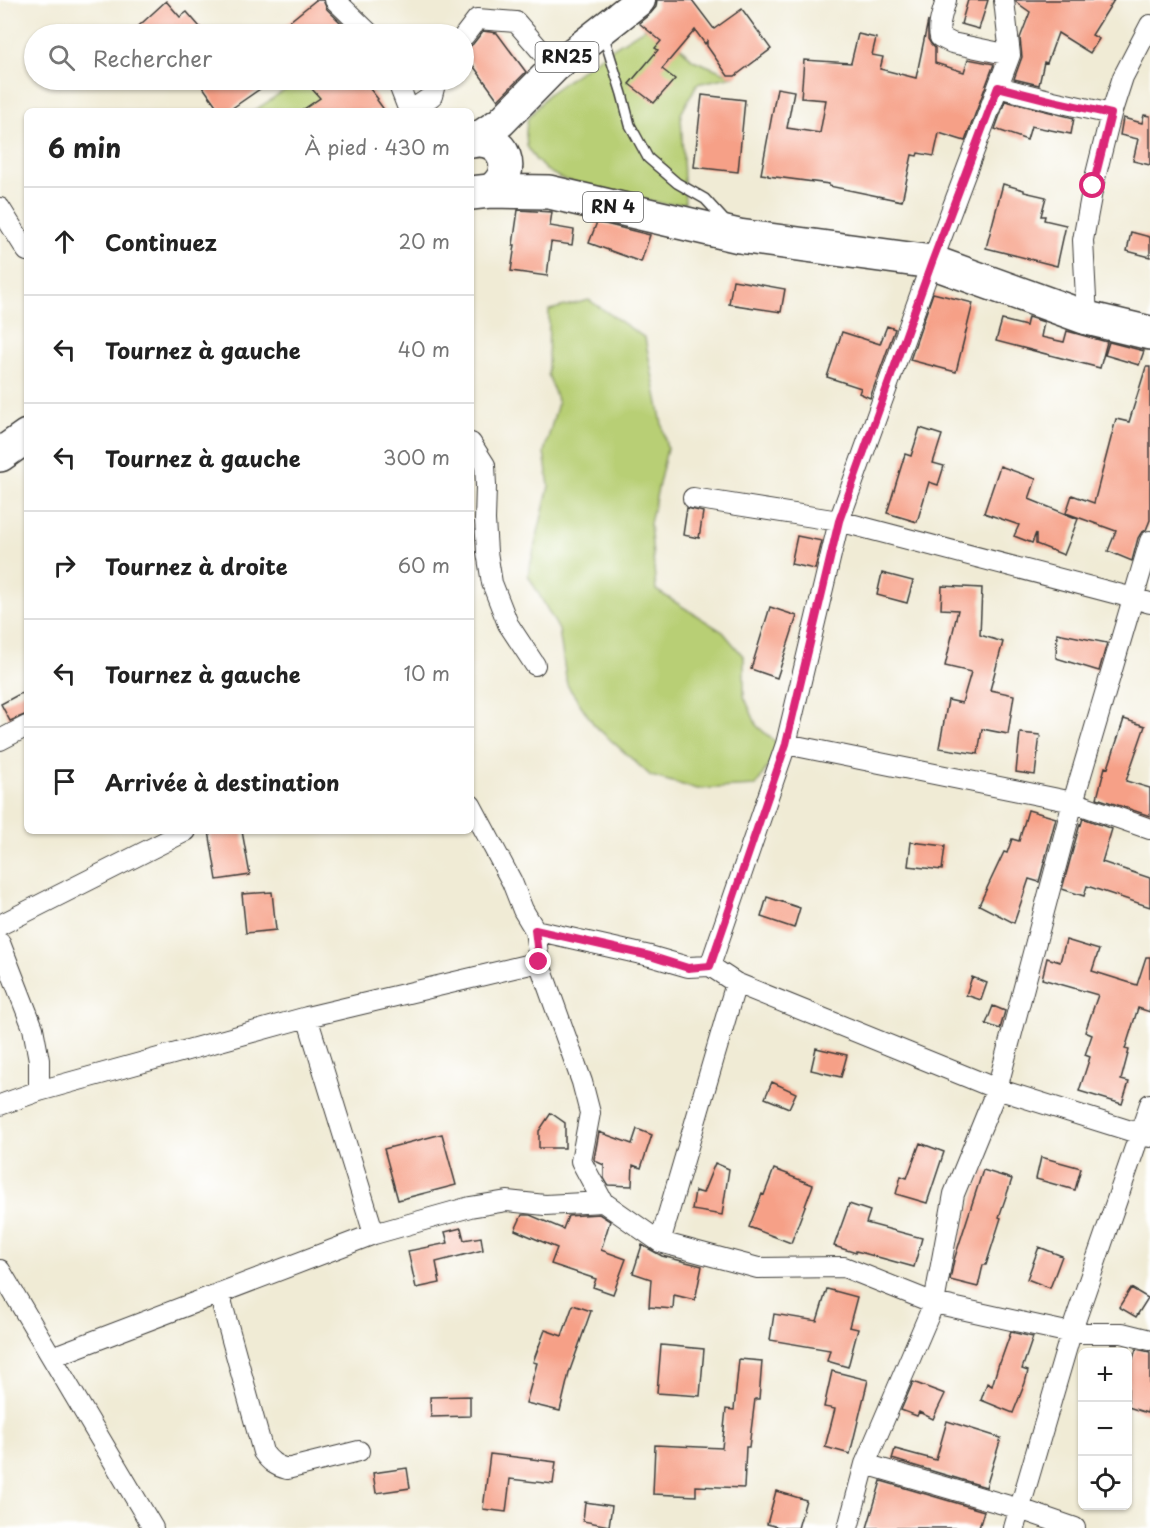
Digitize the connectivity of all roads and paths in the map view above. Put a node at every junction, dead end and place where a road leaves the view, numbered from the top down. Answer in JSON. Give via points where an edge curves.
{"nodes":[{"id":1,"x":335,"y":0,"type":"edge"},
{"id":2,"x":640,"y":0,"type":"edge"},
{"id":3,"x":946,"y":0,"type":"edge"},
{"id":4,"x":1004,"y":0,"type":"edge"},
{"id":5,"x":360,"y":24,"type":"edge"},
{"id":6,"x":473,"y":24,"type":"edge"},
{"id":7,"x":1150,"y":25,"type":"edge"},
{"id":8,"x":602,"y":28,"type":"junction"},
{"id":9,"x":1010,"y":55,"type":"junction"},
{"id":10,"x":555,"y":67,"type":"junction"},
{"id":11,"x":998,"y":87,"type":"junction"},
{"id":12,"x":401,"y":90,"type":"edge"},
{"id":13,"x":434,"y":90,"type":"edge"},
{"id":14,"x":408,"y":108,"type":"edge"},
{"id":15,"x":414,"y":108,"type":"edge"},
{"id":16,"x":1111,"y":114,"type":"junction"},
{"id":17,"x":501,"y":122,"type":"junction"},
{"id":18,"x":474,"y":140,"type":"edge"},
{"id":19,"x":474,"y":141,"type":"edge"},
{"id":20,"x":505,"y":159,"type":"junction"},
{"id":21,"x":477,"y":192,"type":"edge"},
{"id":22,"x":549,"y":192,"type":"junction"},
{"id":23,"x":0,"y":208,"type":"edge"},
{"id":24,"x":739,"y":236,"type":"junction"},
{"id":25,"x":24,"y":246,"type":"edge"},
{"id":26,"x":932,"y":262,"type":"junction"},
{"id":27,"x":1087,"y":318,"type":"junction"},
{"id":28,"x":1150,"y":333,"type":"edge"},
{"id":29,"x":24,"y":438,"type":"edge"},
{"id":30,"x":474,"y":448,"type":"edge"},
{"id":31,"x":0,"y":455,"type":"edge"},
{"id":32,"x":693,"y":498,"type":"dead end"},
{"id":33,"x":839,"y":521,"type":"junction"},
{"id":34,"x":1150,"y":541,"type":"edge"},
{"id":35,"x":1141,"y":600,"type":"edge"},
{"id":36,"x":535,"y":665,"type":"dead end"},
{"id":37,"x":24,"y":728,"type":"edge"},
{"id":38,"x":0,"y":740,"type":"edge"},
{"id":39,"x":786,"y":744,"type":"junction"},
{"id":40,"x":1073,"y":802,"type":"junction"},
{"id":41,"x":474,"y":811,"type":"edge"},
{"id":42,"x":1150,"y":829,"type":"edge"},
{"id":43,"x":180,"y":834,"type":"edge"},
{"id":44,"x":0,"y":925,"type":"edge"},
{"id":45,"x":535,"y":930,"type":"junction"},
{"id":46,"x":0,"y":943,"type":"edge"},
{"id":47,"x":539,"y":962,"type":"junction"},
{"id":48,"x":710,"y":966,"type":"junction"},
{"id":49,"x":736,"y":983,"type":"junction"},
{"id":50,"x":307,"y":1017,"type":"junction"},
{"id":51,"x":997,"y":1089,"type":"junction"},
{"id":52,"x":39,"y":1091,"type":"junction"},
{"id":53,"x":1150,"y":1104,"type":"edge"},
{"id":54,"x":0,"y":1105,"type":"edge"},
{"id":55,"x":1145,"y":1136,"type":"edge"},
{"id":56,"x":603,"y":1202,"type":"junction"},
{"id":57,"x":374,"y":1234,"type":"junction"},
{"id":58,"x":660,"y":1242,"type":"junction"},
{"id":59,"x":0,"y":1270,"type":"edge"},
{"id":60,"x":219,"y":1293,"type":"junction"},
{"id":61,"x":934,"y":1304,"type":"junction"},
{"id":62,"x":1071,"y":1333,"type":"junction"},
{"id":63,"x":1150,"y":1340,"type":"edge"},
{"id":64,"x":52,"y":1357,"type":"junction"},
{"id":65,"x":359,"y":1451,"type":"dead end"},
{"id":66,"x":865,"y":1464,"type":"junction"},
{"id":67,"x":1020,"y":1509,"type":"junction"},
{"id":68,"x":153,"y":1528,"type":"edge"},
{"id":69,"x":848,"y":1528,"type":"edge"},
{"id":70,"x":1014,"y":1528,"type":"edge"},
{"id":71,"x":1075,"y":1528,"type":"edge"}],
"edges":[{"from":1,"to":5,"type":"street"},
{"from":2,"to":8,"type":"main road","number":"RN25"},
{"from":3,"to":9,"type":"street","via":[[940,37]]},
{"from":4,"to":9,"type":"street"},
{"from":6,"to":10,"type":"street","via":[[477,19],[516,22]]},
{"from":7,"to":16,"type":"street","via":[[1123,77]]},
{"from":8,"to":10,"type":"main road","number":"RN25"},
{"from":8,"to":24,"type":"lane","via":[[630,125],[648,158],[705,199]]},
{"from":9,"to":11,"type":"street"},
{"from":10,"to":17,"type":"main road","number":"RN25"},
{"from":11,"to":16,"type":"street"},
{"from":11,"to":26,"type":"street"},
{"from":12,"to":14,"type":"street"},
{"from":13,"to":15,"type":"street","via":[[432,96]]},
{"from":16,"to":27,"type":"street","via":[[1083,240]]},
{"from":17,"to":18,"type":"main road","number":"RN25"},
{"from":17,"to":20,"type":"main road"},
{"from":19,"to":20,"type":"highway","via":[[489,141]]},
{"from":20,"to":21,"type":"highway","via":[[506,171],[497,187]]},
{"from":20,"to":22,"type":"highway","number":"RN 4"},
{"from":21,"to":22,"type":"highway","number":"RN 4"},
{"from":22,"to":24,"type":"highway","number":"RN 4"},
{"from":23,"to":25,"type":"street"},
{"from":24,"to":26,"type":"highway","number":"RN 4"},
{"from":26,"to":27,"type":"highway","number":"RN 4"},
{"from":26,"to":33,"type":"street"},
{"from":27,"to":28,"type":"highway","number":"RN 4"},
{"from":29,"to":31,"type":"highway"},
{"from":30,"to":36,"type":"street","via":[[485,465],[484,520],[492,584],[508,624]]},
{"from":32,"to":33,"type":"street"},
{"from":33,"to":35,"type":"street"},
{"from":33,"to":39,"type":"street"},
{"from":34,"to":35,"type":"street"},
{"from":35,"to":40,"type":"street"},
{"from":37,"to":38,"type":"street"},
{"from":39,"to":40,"type":"street"},
{"from":39,"to":48,"type":"street"},
{"from":40,"to":42,"type":"street"},
{"from":40,"to":51,"type":"street"},
{"from":41,"to":45,"type":"street"},
{"from":43,"to":44,"type":"street"},
{"from":45,"to":47,"type":"street"},
{"from":45,"to":48,"type":"street","via":[[688,968]]},
{"from":46,"to":52,"type":"street","via":[[33,1028]]},
{"from":47,"to":50,"type":"street"},
{"from":47,"to":56,"type":"street","via":[[590,1113],[581,1161]]},
{"from":48,"to":49,"type":"street"},
{"from":49,"to":51,"type":"street"},
{"from":49,"to":58,"type":"street"},
{"from":50,"to":52,"type":"street"},
{"from":50,"to":57,"type":"street"},
{"from":51,"to":55,"type":"street"},
{"from":51,"to":61,"type":"street","via":[[954,1194]]},
{"from":52,"to":54,"type":"street"},
{"from":53,"to":55,"type":"street"},
{"from":55,"to":62,"type":"street"},
{"from":56,"to":57,"type":"street","via":[[545,1205],[507,1201],[470,1207]]},
{"from":56,"to":58,"type":"street"},
{"from":57,"to":60,"type":"street"},
{"from":58,"to":61,"type":"street","via":[[758,1268],[844,1267]]},
{"from":59,"to":64,"type":"street"},
{"from":60,"to":64,"type":"street"},
{"from":60,"to":65,"type":"street","via":[[263,1452],[269,1461],[287,1469]]},
{"from":61,"to":62,"type":"street"},
{"from":61,"to":66,"type":"street"},
{"from":62,"to":63,"type":"street","via":[[1122,1332]]},
{"from":62,"to":67,"type":"street"},
{"from":64,"to":68,"type":"street"},
{"from":66,"to":67,"type":"street"},
{"from":66,"to":69,"type":"street"},
{"from":67,"to":70,"type":"street"},
{"from":67,"to":71,"type":"street"}]}
